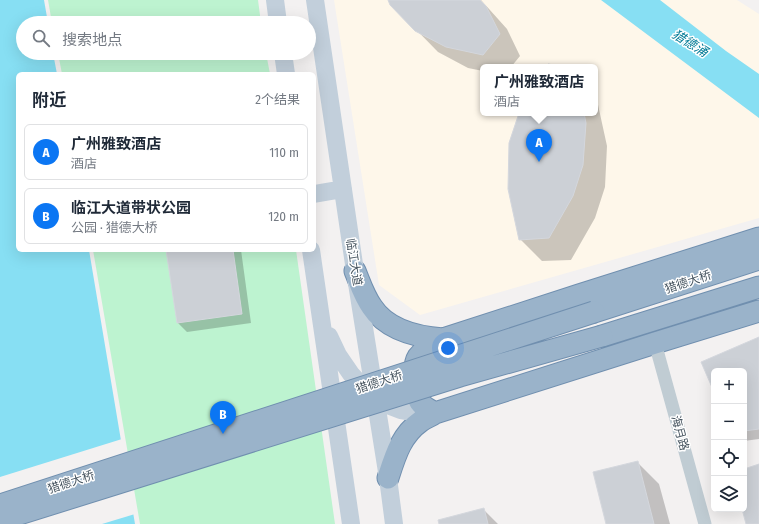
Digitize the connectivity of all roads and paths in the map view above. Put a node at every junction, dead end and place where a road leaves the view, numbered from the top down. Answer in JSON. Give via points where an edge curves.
{"nodes":[{"id":1,"x":275,"y":0,"type":"edge"},
{"id":2,"x":316,"y":0,"type":"edge"},
{"id":3,"x":277,"y":16,"type":"edge"},
{"id":4,"x":283,"y":60,"type":"edge"},
{"id":5,"x":286,"y":72,"type":"edge"},
{"id":6,"x":343,"y":189,"type":"junction"},
{"id":7,"x":316,"y":194,"type":"edge"},
{"id":8,"x":759,"y":238,"type":"edge"},
{"id":9,"x":311,"y":252,"type":"edge"},
{"id":10,"x":759,"y":259,"type":"edge"},
{"id":11,"x":355,"y":271,"type":"junction"},
{"id":12,"x":759,"y":287,"type":"edge"},
{"id":13,"x":759,"y":311,"type":"edge"},
{"id":14,"x":323,"y":323,"type":"junction"},
{"id":15,"x":443,"y":339,"type":"junction"},
{"id":16,"x":655,"y":343,"type":"junction"},
{"id":17,"x":375,"y":400,"type":"junction"},
{"id":18,"x":435,"y":413,"type":"junction"},
{"id":19,"x":388,"y":478,"type":"junction"},
{"id":20,"x":0,"y":505,"type":"edge"},
{"id":21,"x":0,"y":520,"type":"edge"},
{"id":22,"x":351,"y":524,"type":"edge"},
{"id":23,"x":394,"y":524,"type":"edge"},
{"id":24,"x":705,"y":524,"type":"edge"}],
"edges":[{"from":1,"to":3,"type":"main road"},
{"from":2,"to":6,"type":"main road","name":"临江大道"},
{"from":4,"to":5,"type":"main road"},
{"from":6,"to":7,"type":"main road"},
{"from":6,"to":11,"type":"main road","name":"临江大道"},
{"from":8,"to":15,"type":"highway"},
{"from":9,"to":14,"type":"main road"},
{"from":10,"to":20,"type":"highway","name":"猎德大桥","bridge":true},
{"from":11,"to":15,"type":"highway","via":[[365,296],[382,320],[409,333]]},
{"from":11,"to":17,"type":"main road","name":"临江大道"},
{"from":12,"to":21,"type":"highway","name":"猎德大桥","bridge":true,"via":[[602,336],[460,376]]},
{"from":13,"to":16,"type":"highway"},
{"from":14,"to":17,"type":"main road","via":[[338,355],[351,374]]},
{"from":14,"to":22,"type":"main road"},
{"from":15,"to":18,"type":"highway","via":[[428,348],[415,364],[416,389],[420,402]]},
{"from":16,"to":18,"type":"highway"},
{"from":16,"to":24,"type":"street","name":"海月路"},
{"from":17,"to":18,"type":"main road","via":[[401,410]]},
{"from":17,"to":19,"type":"main road","name":"临江大道"},
{"from":18,"to":19,"type":"highway","via":[[421,421],[403,440]]},
{"from":19,"to":23,"type":"main road","name":"临江大道"}]}
